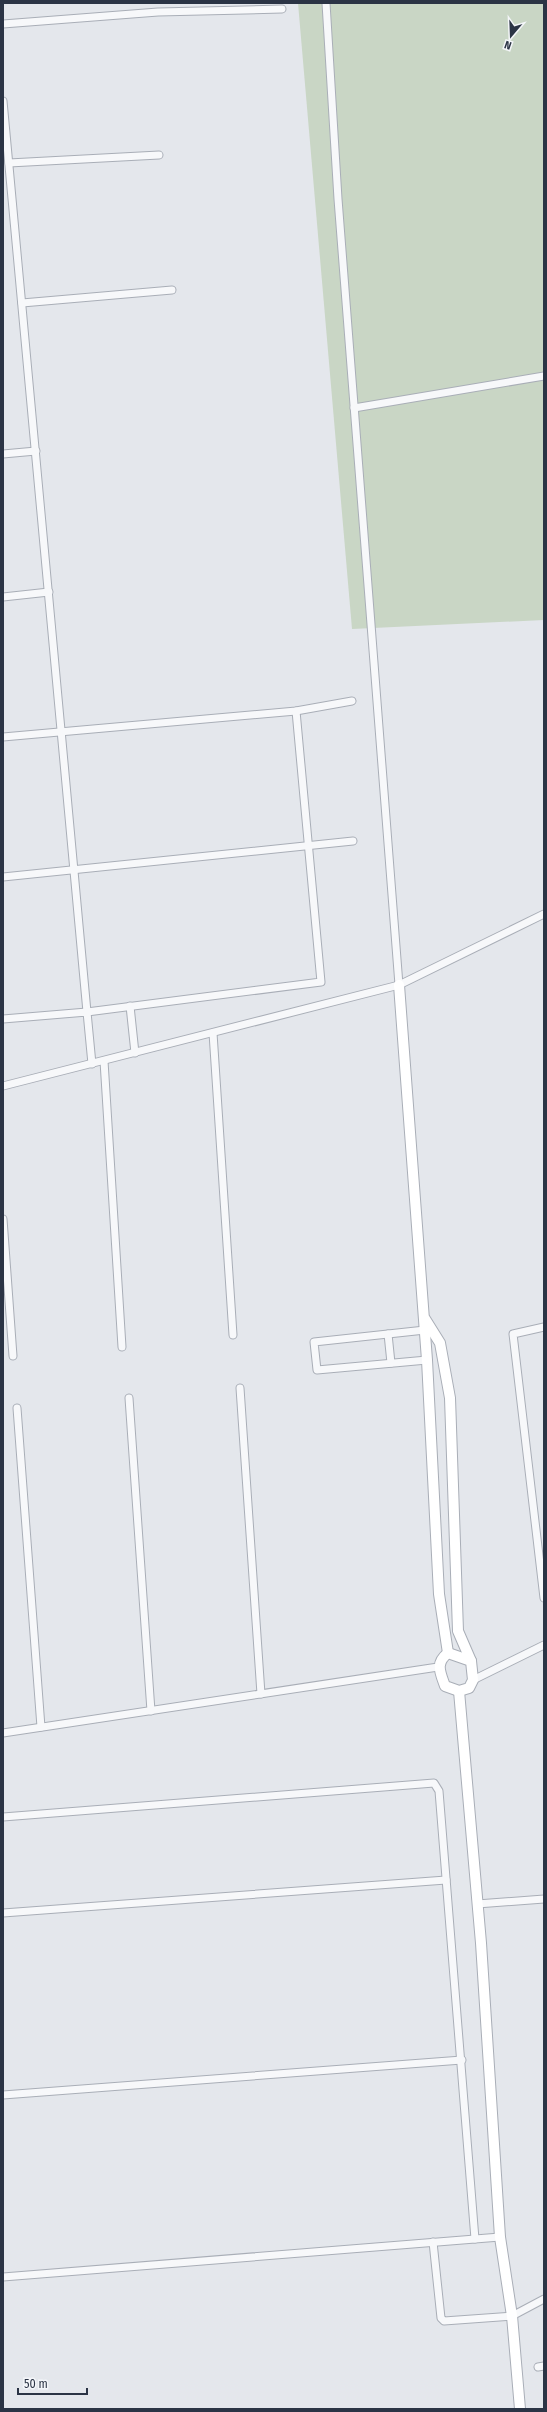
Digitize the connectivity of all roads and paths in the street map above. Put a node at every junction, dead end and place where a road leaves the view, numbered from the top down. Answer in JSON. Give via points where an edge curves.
{"nodes":[{"id":1,"x":157,"y":3,"type":"edge"},
{"id":2,"x":326,"y":3,"type":"edge"},
{"id":3,"x":282,"y":9,"type":"dead end"},
{"id":4,"x":158,"y":12,"type":"junction"},
{"id":5,"x":3,"y":24,"type":"edge"},
{"id":6,"x":3,"y":101,"type":"edge"},
{"id":7,"x":159,"y":155,"type":"dead end"},
{"id":8,"x":9,"y":163,"type":"junction"},
{"id":9,"x":172,"y":290,"type":"dead end"},
{"id":10,"x":22,"y":303,"type":"junction"},
{"id":11,"x":544,"y":376,"type":"edge"},
{"id":12,"x":354,"y":408,"type":"junction"},
{"id":13,"x":36,"y":451,"type":"junction"},
{"id":14,"x":3,"y":454,"type":"edge"},
{"id":15,"x":49,"y":592,"type":"junction"},
{"id":16,"x":3,"y":597,"type":"edge"},
{"id":17,"x":352,"y":701,"type":"dead end"},
{"id":18,"x":296,"y":711,"type":"junction"},
{"id":19,"x":62,"y":731,"type":"junction"},
{"id":20,"x":3,"y":737,"type":"edge"},
{"id":21,"x":353,"y":841,"type":"dead end"},
{"id":22,"x":309,"y":846,"type":"junction"},
{"id":23,"x":75,"y":869,"type":"junction"},
{"id":24,"x":3,"y":877,"type":"edge"},
{"id":25,"x":544,"y":914,"type":"edge"},
{"id":26,"x":399,"y":985,"type":"junction"},
{"id":27,"x":130,"y":1006,"type":"junction"},
{"id":28,"x":87,"y":1012,"type":"junction"},
{"id":29,"x":3,"y":1019,"type":"edge"},
{"id":30,"x":213,"y":1033,"type":"junction"},
{"id":31,"x":135,"y":1053,"type":"junction"},
{"id":32,"x":104,"y":1061,"type":"junction"},
{"id":33,"x":92,"y":1064,"type":"junction"},
{"id":34,"x":3,"y":1086,"type":"edge"},
{"id":35,"x":3,"y":1219,"type":"edge"},
{"id":36,"x":424,"y":1317,"type":"junction"},
{"id":37,"x":544,"y":1327,"type":"edge"},
{"id":38,"x":425,"y":1330,"type":"junction"},
{"id":39,"x":233,"y":1334,"type":"dead end"},
{"id":40,"x":388,"y":1334,"type":"junction"},
{"id":41,"x":122,"y":1346,"type":"dead end"},
{"id":42,"x":13,"y":1356,"type":"dead end"},
{"id":43,"x":427,"y":1360,"type":"junction"},
{"id":44,"x":391,"y":1363,"type":"junction"},
{"id":45,"x":240,"y":1388,"type":"dead end"},
{"id":46,"x":129,"y":1398,"type":"dead end"},
{"id":47,"x":17,"y":1408,"type":"dead end"},
{"id":48,"x":544,"y":1598,"type":"edge"},
{"id":49,"x":544,"y":1645,"type":"edge"},
{"id":50,"x":448,"y":1653,"type":"junction"},
{"id":51,"x":471,"y":1661,"type":"junction"},
{"id":52,"x":438,"y":1667,"type":"junction"},
{"id":53,"x":473,"y":1680,"type":"junction"},
{"id":54,"x":459,"y":1691,"type":"junction"},
{"id":55,"x":261,"y":1694,"type":"junction"},
{"id":56,"x":151,"y":1711,"type":"junction"},
{"id":57,"x":41,"y":1727,"type":"junction"},
{"id":58,"x":3,"y":1733,"type":"edge"},
{"id":59,"x":3,"y":1817,"type":"edge"},
{"id":60,"x":446,"y":1880,"type":"junction"},
{"id":61,"x":544,"y":1899,"type":"edge"},
{"id":62,"x":477,"y":1904,"type":"junction"},
{"id":63,"x":3,"y":1913,"type":"edge"},
{"id":64,"x":462,"y":2060,"type":"junction"},
{"id":65,"x":3,"y":2095,"type":"edge"},
{"id":66,"x":500,"y":2237,"type":"junction"},
{"id":67,"x":475,"y":2239,"type":"junction"},
{"id":68,"x":433,"y":2242,"type":"junction"},
{"id":69,"x":3,"y":2277,"type":"edge"},
{"id":70,"x":544,"y":2299,"type":"edge"},
{"id":71,"x":512,"y":2316,"type":"junction"},
{"id":72,"x":520,"y":2409,"type":"edge"}],
"edges":[{"from":1,"to":4,"type":"street"},
{"from":2,"to":12,"type":"street"},
{"from":3,"to":4,"type":"street"},
{"from":4,"to":5,"type":"street"},
{"from":6,"to":8,"type":"street"},
{"from":7,"to":8,"type":"street"},
{"from":8,"to":10,"type":"street"},
{"from":9,"to":10,"type":"street"},
{"from":10,"to":13,"type":"street"},
{"from":11,"to":12,"type":"street"},
{"from":12,"to":26,"type":"street"},
{"from":13,"to":14,"type":"street"},
{"from":13,"to":15,"type":"street"},
{"from":15,"to":16,"type":"street"},
{"from":15,"to":19,"type":"street"},
{"from":17,"to":18,"type":"street"},
{"from":18,"to":19,"type":"street"},
{"from":18,"to":22,"type":"street"},
{"from":19,"to":20,"type":"street"},
{"from":19,"to":23,"type":"street"},
{"from":21,"to":22,"type":"street"},
{"from":22,"to":23,"type":"street"},
{"from":22,"to":27,"type":"street","via":[[322,982]]},
{"from":23,"to":24,"type":"street"},
{"from":23,"to":28,"type":"street"},
{"from":25,"to":26,"type":"street"},
{"from":26,"to":30,"type":"street"},
{"from":26,"to":36,"type":"street"},
{"from":27,"to":28,"type":"street"},
{"from":27,"to":31,"type":"street"},
{"from":28,"to":29,"type":"street"},
{"from":28,"to":33,"type":"street"},
{"from":30,"to":31,"type":"street"},
{"from":30,"to":39,"type":"street"},
{"from":31,"to":32,"type":"street"},
{"from":32,"to":33,"type":"street"},
{"from":32,"to":41,"type":"street"},
{"from":33,"to":34,"type":"street"},
{"from":35,"to":42,"type":"street"},
{"from":36,"to":38,"type":"street"},
{"from":36,"to":51,"type":"street","via":[[440,1343],[450,1398],[458,1631]]},
{"from":37,"to":48,"type":"street","via":[[513,1334]]},
{"from":38,"to":40,"type":"street"},
{"from":38,"to":43,"type":"street"},
{"from":40,"to":44,"type":"street"},
{"from":40,"to":44,"type":"street","via":[[314,1342],[317,1370]]},
{"from":43,"to":44,"type":"street"},
{"from":43,"to":50,"type":"street","via":[[439,1594]]},
{"from":45,"to":55,"type":"street"},
{"from":46,"to":56,"type":"street"},
{"from":47,"to":57,"type":"street"},
{"from":49,"to":53,"type":"street"},
{"from":50,"to":51,"type":"street"},
{"from":50,"to":52,"type":"street","via":[[441,1658]]},
{"from":51,"to":53,"type":"street"},
{"from":52,"to":54,"type":"street","via":[[445,1686]]},
{"from":52,"to":55,"type":"street"},
{"from":53,"to":54,"type":"street","via":[[469,1688]]},
{"from":54,"to":62,"type":"street"},
{"from":55,"to":56,"type":"street"},
{"from":56,"to":57,"type":"street"},
{"from":57,"to":58,"type":"street"},
{"from":59,"to":60,"type":"street","via":[[434,1783],[439,1791]]},
{"from":60,"to":63,"type":"street"},
{"from":60,"to":64,"type":"street"},
{"from":61,"to":62,"type":"street"},
{"from":62,"to":66,"type":"street"},
{"from":64,"to":65,"type":"street"},
{"from":64,"to":67,"type":"street"},
{"from":66,"to":67,"type":"street"},
{"from":66,"to":71,"type":"street"},
{"from":67,"to":68,"type":"street"},
{"from":68,"to":69,"type":"street"},
{"from":68,"to":71,"type":"street","via":[[440,2318],[450,2322]]},
{"from":70,"to":71,"type":"street"},
{"from":71,"to":72,"type":"street"}]}
